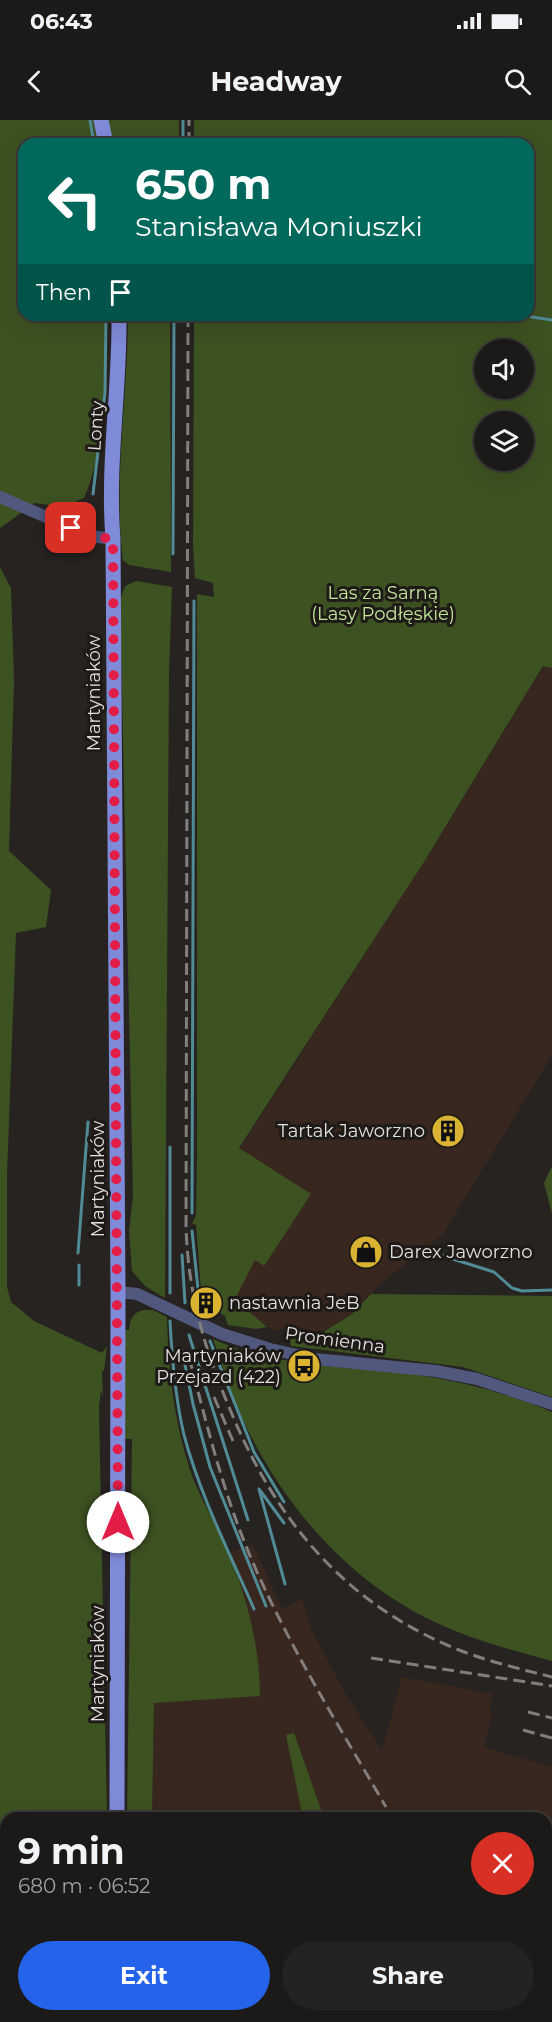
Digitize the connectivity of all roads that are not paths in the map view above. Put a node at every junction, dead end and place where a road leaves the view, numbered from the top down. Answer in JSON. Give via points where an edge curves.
{"nodes":[{"id":1,"x":101,"y":120,"type":"edge"},
{"id":2,"x":105,"y":138,"type":"edge"},
{"id":3,"x":119,"y":321,"type":"edge"},
{"id":4,"x":0,"y":497,"type":"edge"},
{"id":5,"x":113,"y":539,"type":"junction"},
{"id":6,"x":118,"y":1292,"type":"junction"},
{"id":7,"x":552,"y":1404,"type":"edge"},
{"id":8,"x":117,"y":1812,"type":"edge"}],
"edges":[{"from":1,"to":2,"type":"main road"},
{"from":3,"to":5,"type":"main road","name":"Lonty","via":[[110,504]]},
{"from":4,"to":5,"type":"street","via":[[90,536]]},
{"from":5,"to":6,"type":"main road","name":"Martyniaków"},
{"from":6,"to":7,"type":"street","name":"Promienna","via":[[137,1294],[222,1334],[270,1349],[315,1359],[456,1375]]},
{"from":6,"to":8,"type":"main road","name":"Martyniaków"}]}
